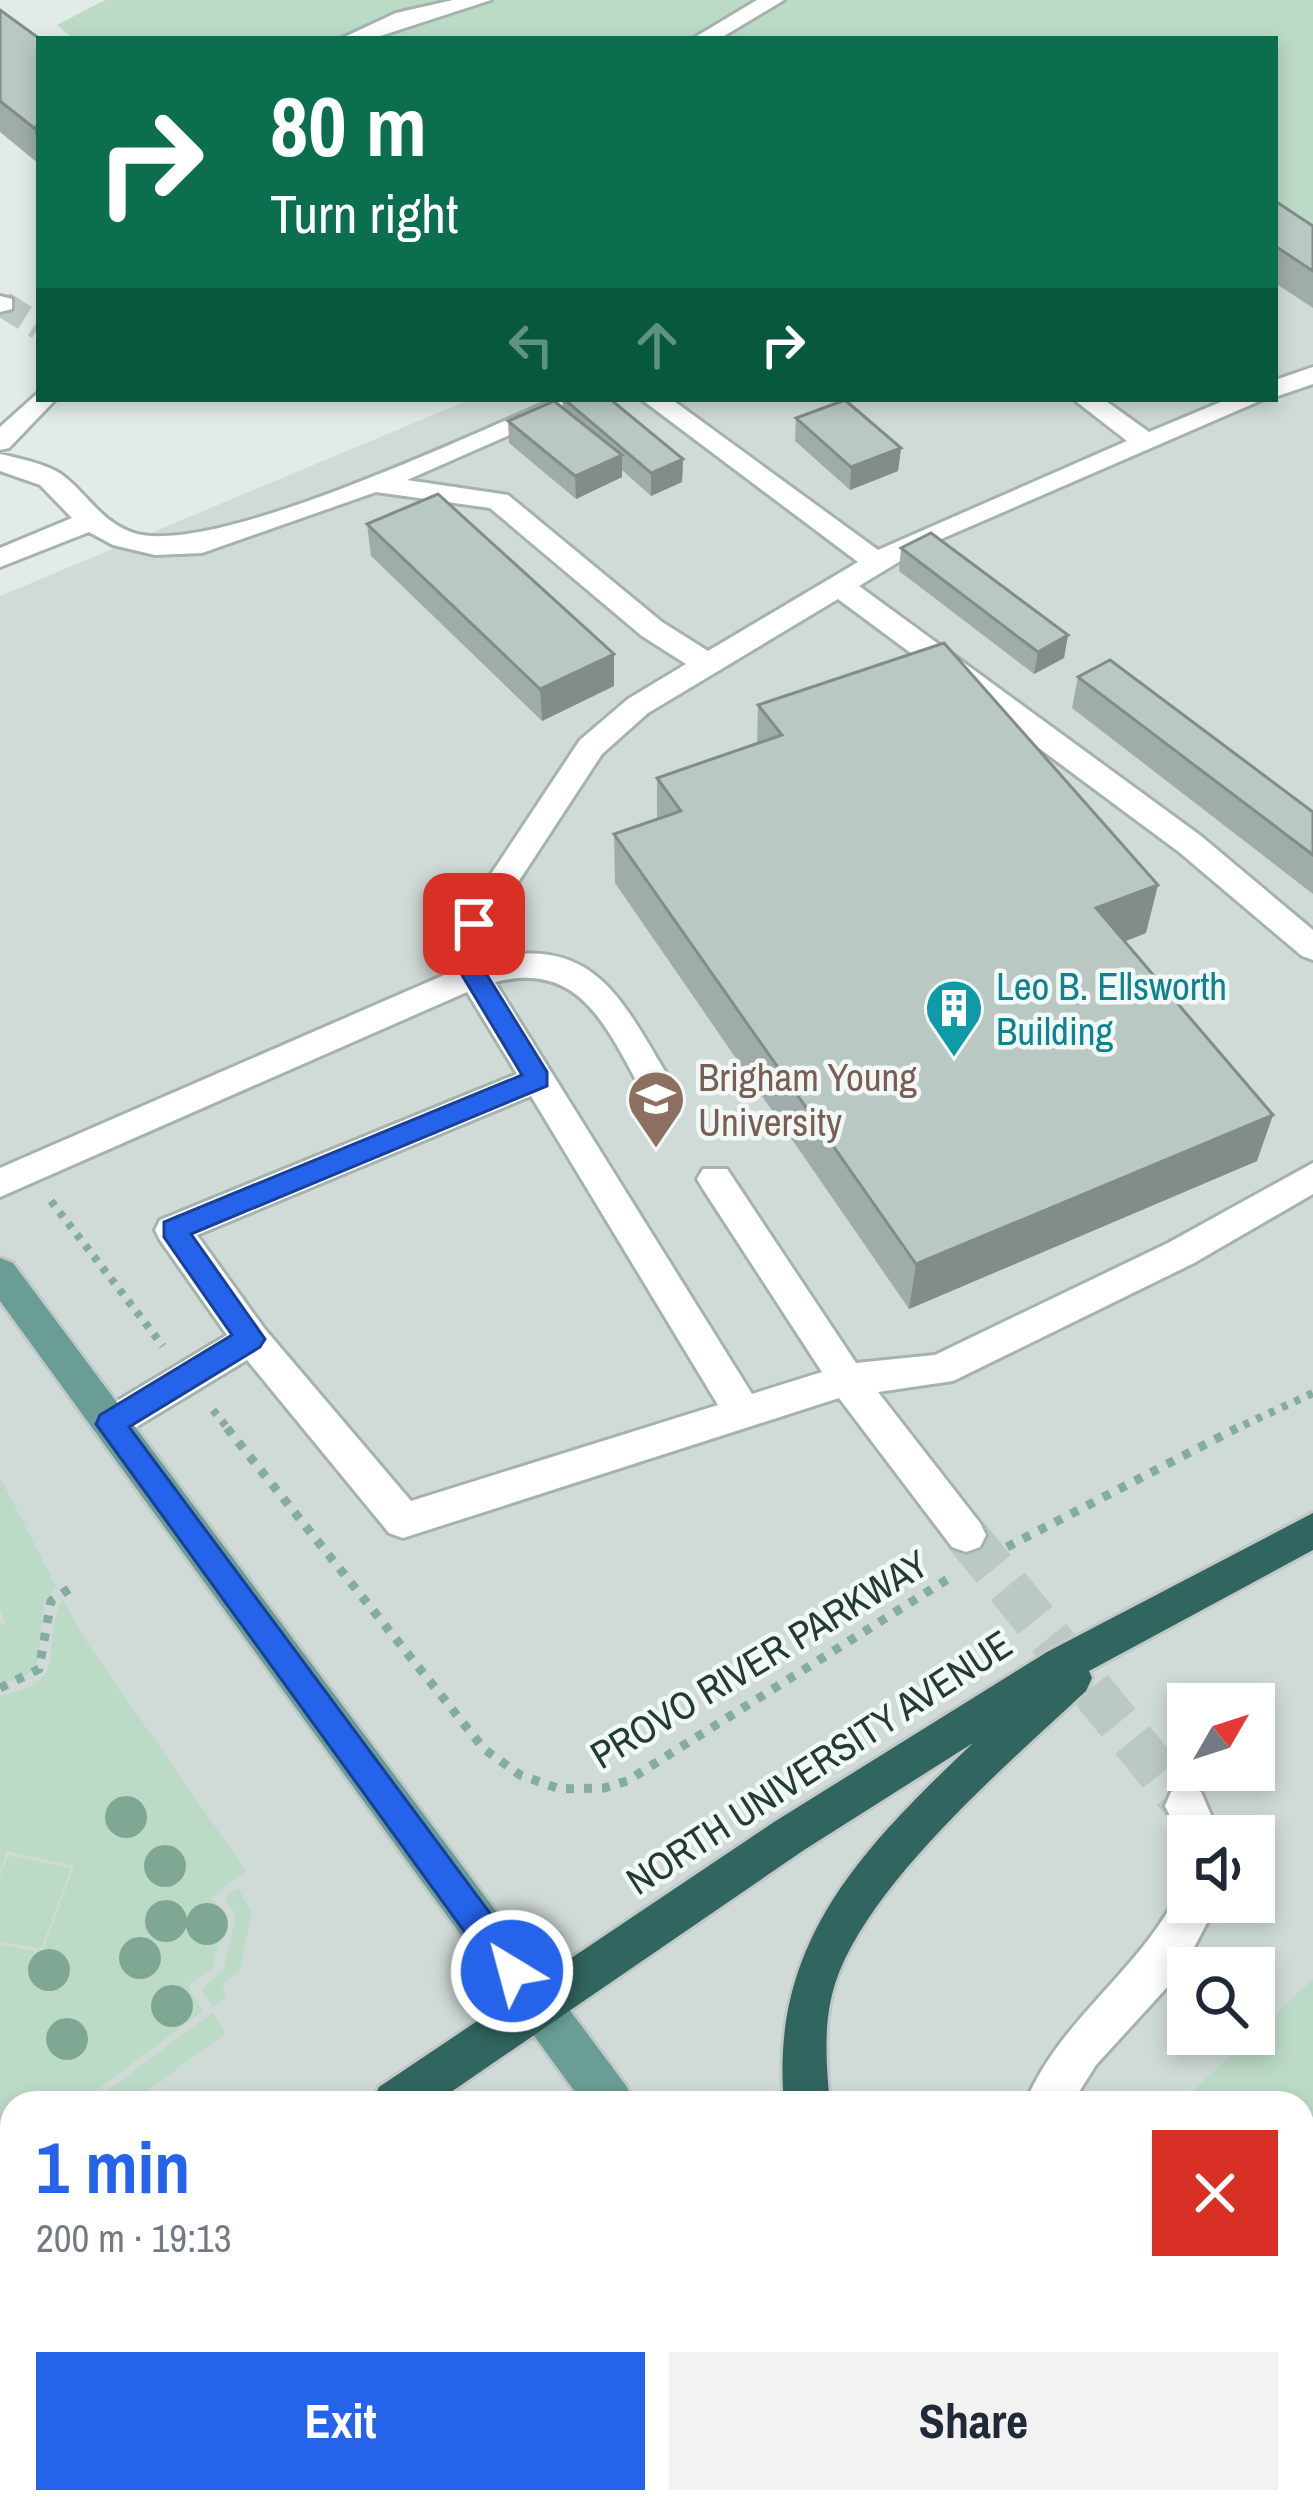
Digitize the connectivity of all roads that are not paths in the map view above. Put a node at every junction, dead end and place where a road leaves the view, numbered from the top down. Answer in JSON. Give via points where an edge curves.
{"nodes":[{"id":1,"x":480,"y":0,"type":"edge"},
{"id":2,"x":772,"y":0,"type":"edge"},
{"id":3,"x":359,"y":36,"type":"edge"},
{"id":4,"x":709,"y":36,"type":"edge"},
{"id":5,"x":1313,"y":375,"type":"edge"},
{"id":6,"x":1278,"y":388,"type":"edge"},
{"id":7,"x":40,"y":402,"type":"edge"},
{"id":8,"x":571,"y":402,"type":"edge"},
{"id":9,"x":658,"y":402,"type":"edge"},
{"id":10,"x":1090,"y":402,"type":"edge"},
{"id":11,"x":1244,"y":402,"type":"edge"},
{"id":12,"x":0,"y":442,"type":"edge"},
{"id":13,"x":1147,"y":442,"type":"junction"},
{"id":14,"x":0,"y":462,"type":"edge"},
{"id":15,"x":374,"y":483,"type":"junction"},
{"id":16,"x":90,"y":521,"type":"junction"},
{"id":17,"x":0,"y":558,"type":"edge"},
{"id":18,"x":878,"y":563,"type":"junction"},
{"id":19,"x":841,"y":586,"type":"junction"},
{"id":20,"x":709,"y":665,"type":"junction"},
{"id":21,"x":1313,"y":948,"type":"edge"},
{"id":22,"x":474,"y":975,"type":"junction"},
{"id":23,"x":538,"y":1079,"type":"junction"},
{"id":24,"x":660,"y":1092,"type":"dead end"},
{"id":25,"x":14,"y":1176,"type":"edge"},
{"id":26,"x":1313,"y":1177,"type":"edge"},
{"id":27,"x":715,"y":1179,"type":"dead end"},
{"id":28,"x":0,"y":1273,"type":"edge"},
{"id":29,"x":250,"y":1339,"type":"junction"},
{"id":30,"x":847,"y":1380,"type":"junction"},
{"id":31,"x":743,"y":1414,"type":"junction"},
{"id":32,"x":110,"y":1424,"type":"junction"},
{"id":33,"x":1313,"y":1530,"type":"edge"},
{"id":34,"x":977,"y":1552,"type":"tunnel mouth"},
{"id":35,"x":1123,"y":1631,"type":"junction"},
{"id":36,"x":1189,"y":1923,"type":"edge"},
{"id":37,"x":539,"y":2006,"type":"junction"},
{"id":38,"x":413,"y":2091,"type":"edge"},
{"id":39,"x":602,"y":2091,"type":"edge"},
{"id":40,"x":807,"y":2091,"type":"edge"},
{"id":41,"x":1054,"y":2091,"type":"edge"}],
"edges":[{"from":1,"to":3,"type":"street"},
{"from":2,"to":4,"type":"street"},
{"from":5,"to":6,"type":"street"},
{"from":7,"to":12,"type":"street"},
{"from":8,"to":15,"type":"street"},
{"from":9,"to":18,"type":"street"},
{"from":10,"to":13,"type":"street"},
{"from":11,"to":13,"type":"street"},
{"from":13,"to":18,"type":"street","via":[[914,540]]},
{"from":14,"to":16,"type":"street","via":[[50,479]]},
{"from":15,"to":16,"type":"street","via":[[202,544],[154,546]]},
{"from":15,"to":20,"type":"street","via":[[498,501],[652,629]]},
{"from":16,"to":17,"type":"street"},
{"from":18,"to":19,"type":"street"},
{"from":19,"to":20,"type":"street"},
{"from":19,"to":21,"type":"street","via":[[1190,844]]},
{"from":20,"to":22,"type":"street","via":[[638,706],[591,747],[474,924]]},
{"from":22,"to":23,"type":"street"},
{"from":22,"to":24,"type":"street","via":[[514,962],[559,963],[590,982]]},
{"from":22,"to":25,"type":"street"},
{"from":23,"to":29,"type":"street","via":[[173,1230]]},
{"from":23,"to":31,"type":"street"},
{"from":26,"to":30,"type":"street","via":[[1181,1253],[940,1370]]},
{"from":27,"to":30,"type":"street"},
{"from":28,"to":32,"type":"main road"},
{"from":29,"to":31,"type":"street","via":[[403,1521]]},
{"from":29,"to":32,"type":"street"},
{"from":30,"to":31,"type":"street"},
{"from":30,"to":34,"type":"street"},
{"from":32,"to":37,"type":"main road"},
{"from":33,"to":35,"type":"highway","name":"NORTH UNIVERSITY AVENUE"},
{"from":35,"to":37,"type":"highway","name":"NORTH UNIVERSITY AVENUE","via":[[789,1836]]},
{"from":35,"to":40,"type":"highway","via":[[1004,1740],[845,1924],[818,1969]]},
{"from":36,"to":41,"type":"street","via":[[1126,2001],[1095,2026]]},
{"from":37,"to":38,"type":"highway","name":"NORTH UNIVERSITY AVENUE"},
{"from":37,"to":39,"type":"main road"}]}
